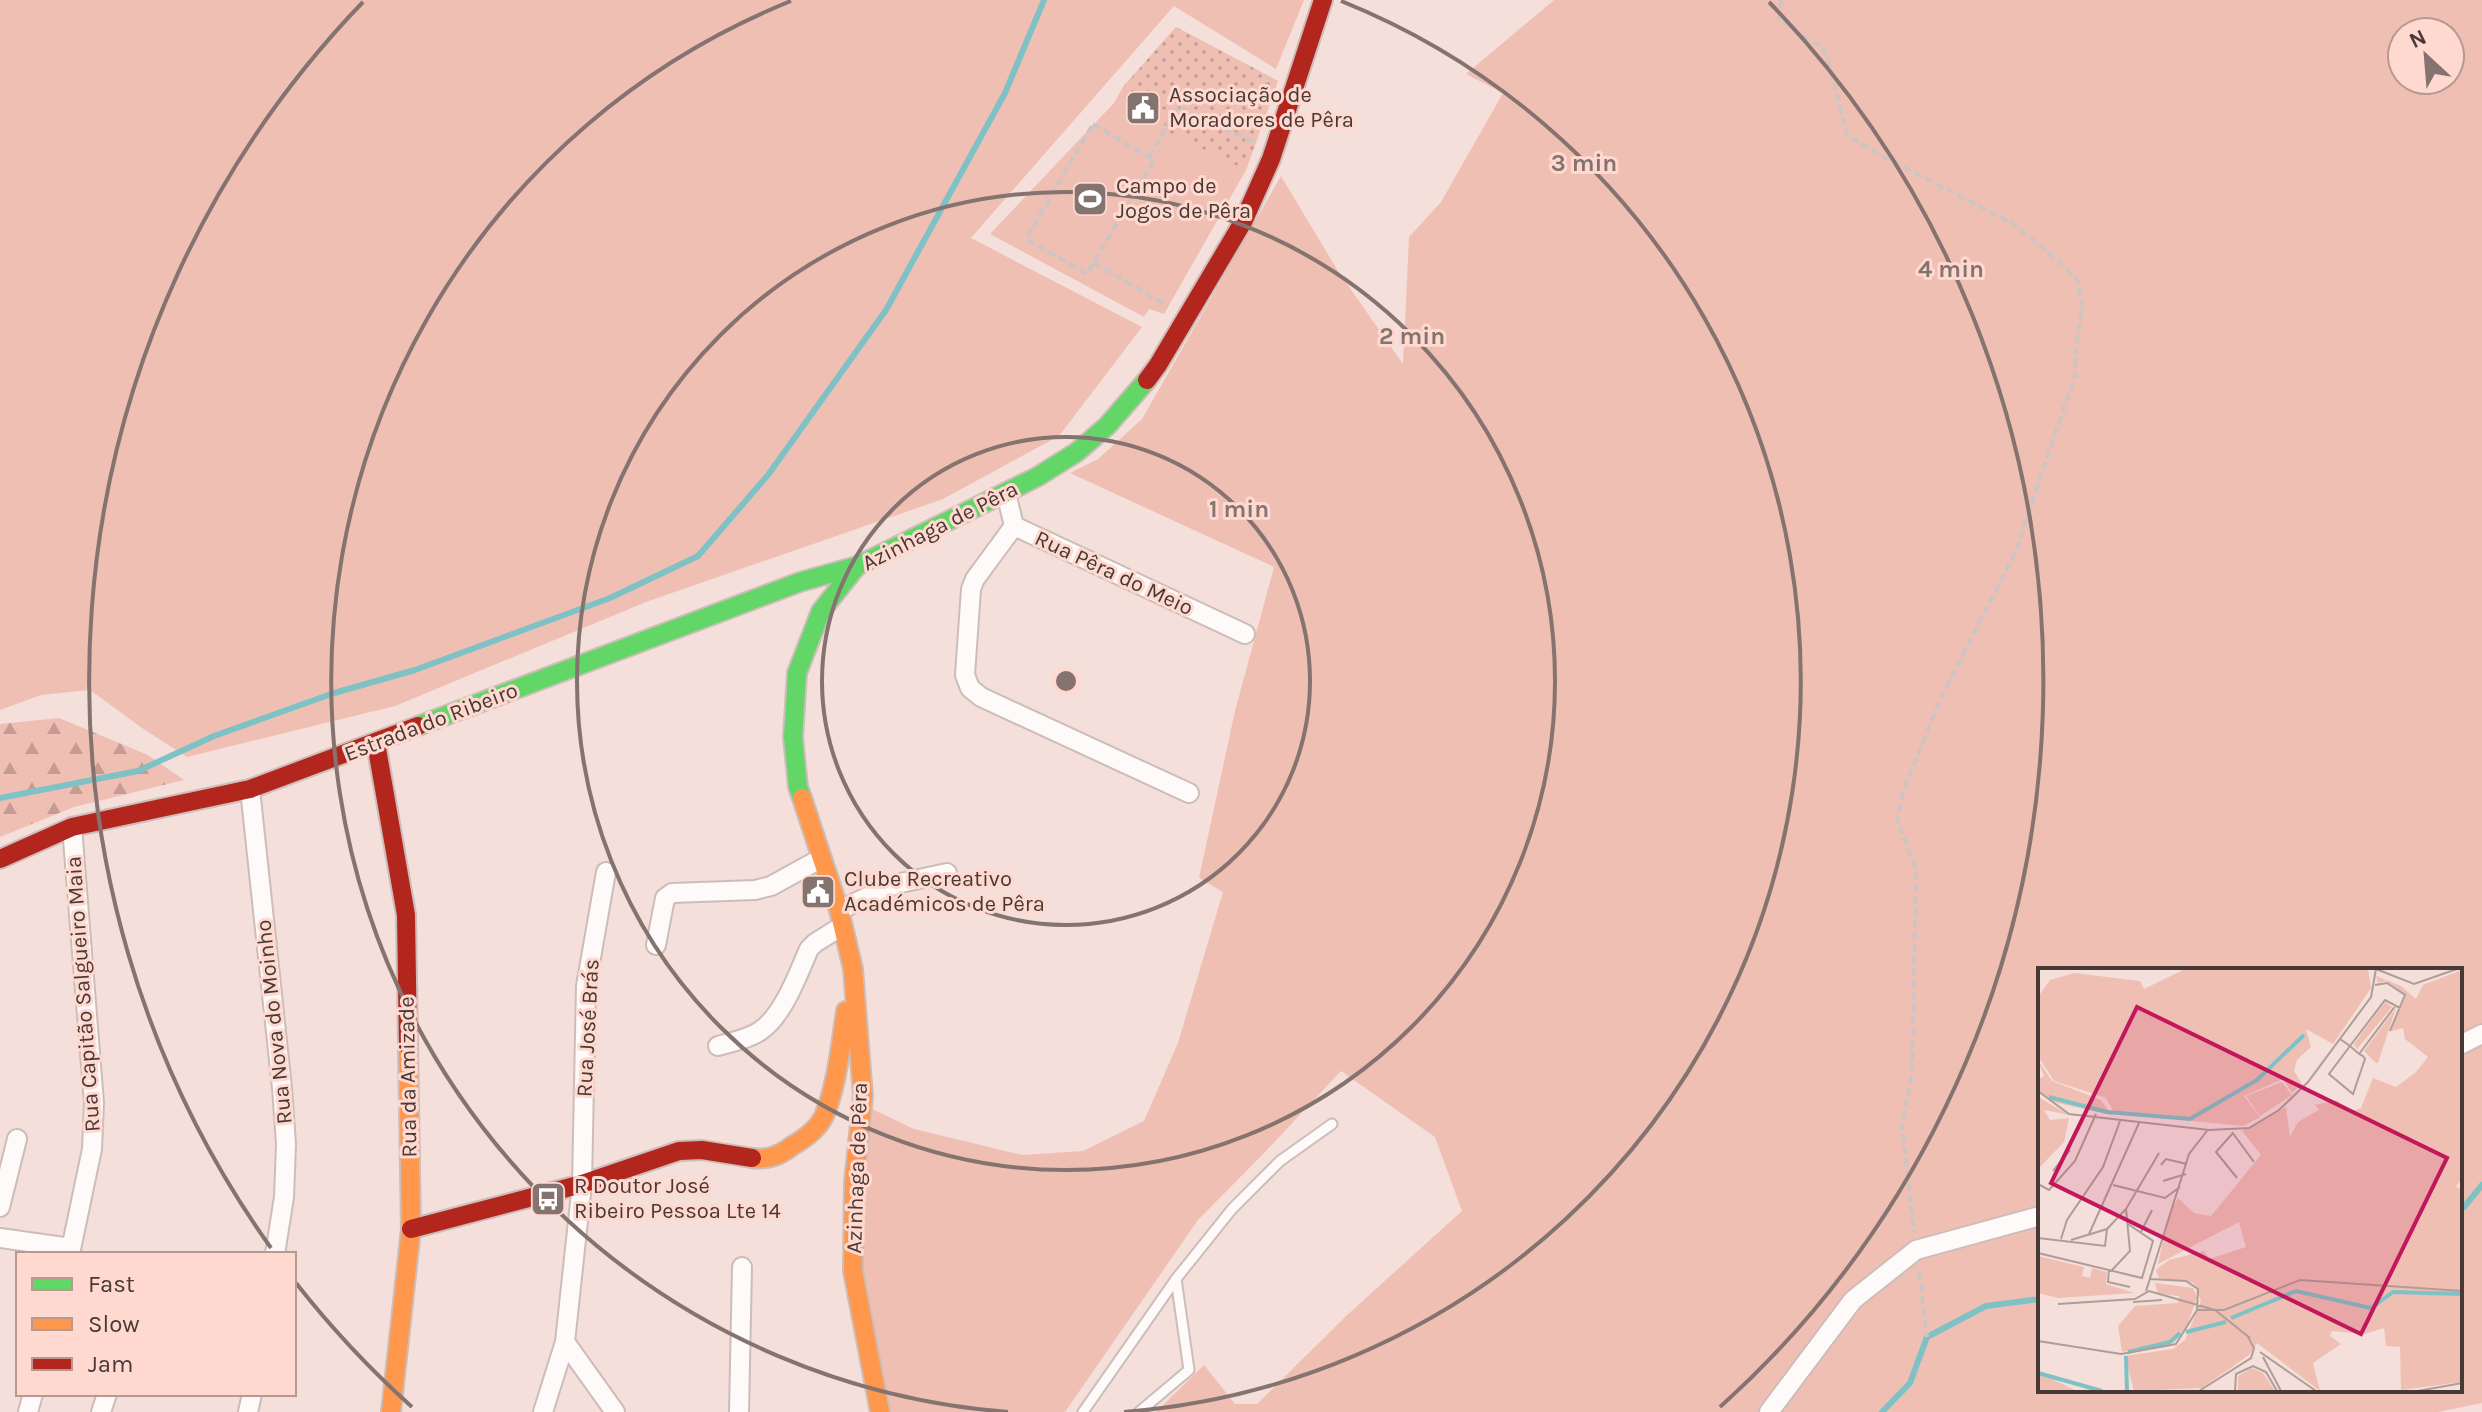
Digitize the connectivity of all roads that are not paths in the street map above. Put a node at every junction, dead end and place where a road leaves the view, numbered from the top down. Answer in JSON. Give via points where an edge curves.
{"nodes":[{"id":1,"x":1323,"y":0,"type":"edge"},
{"id":2,"x":1006,"y":493,"type":"junction"},
{"id":3,"x":1014,"y":526,"type":"junction"},
{"id":4,"x":857,"y":566,"type":"junction"},
{"id":5,"x":1245,"y":634,"type":"dead end"},
{"id":6,"x":376,"y":743,"type":"junction"},
{"id":7,"x":250,"y":789,"type":"junction"},
{"id":8,"x":1189,"y":793,"type":"dead end"},
{"id":9,"x":72,"y":827,"type":"junction"},
{"id":10,"x":0,"y":859,"type":"edge"},
{"id":11,"x":820,"y":859,"type":"junction"},
{"id":12,"x":606,"y":872,"type":"dead end"},
{"id":13,"x":947,"y":873,"type":"dead end"},
{"id":14,"x":840,"y":918,"type":"junction"},
{"id":15,"x":656,"y":945,"type":"dead end"},
{"id":16,"x":853,"y":969,"type":"junction"},
{"id":17,"x":2482,"y":1034,"type":"edge"},
{"id":18,"x":2462,"y":1044,"type":"edge"},
{"id":19,"x":718,"y":1046,"type":"dead end"},
{"id":20,"x":1332,"y":1124,"type":"dead end"},
{"id":21,"x":17,"y":1139,"type":"dead end"},
{"id":22,"x":582,"y":1184,"type":"junction"},
{"id":23,"x":0,"y":1207,"type":"edge"},
{"id":24,"x":2038,"y":1217,"type":"edge"},
{"id":25,"x":411,"y":1229,"type":"junction"},
{"id":26,"x":0,"y":1238,"type":"edge"},
{"id":27,"x":70,"y":1251,"type":"edge"},
{"id":28,"x":275,"y":1252,"type":"edge"},
{"id":29,"x":742,"y":1267,"type":"dead end"},
{"id":30,"x":1176,"y":1279,"type":"junction"},
{"id":31,"x":565,"y":1342,"type":"junction"},
{"id":32,"x":391,"y":1412,"type":"edge"},
{"id":33,"x":543,"y":1412,"type":"edge"},
{"id":34,"x":615,"y":1412,"type":"edge"},
{"id":35,"x":739,"y":1412,"type":"edge"},
{"id":36,"x":880,"y":1412,"type":"edge"},
{"id":37,"x":1083,"y":1412,"type":"edge"},
{"id":38,"x":1139,"y":1412,"type":"edge"},
{"id":39,"x":1769,"y":1412,"type":"edge"}],
"edges":[{"from":1,"to":2,"type":"street","name":"Azinhaga de Pêra","via":[[1243,222],[1158,365],[1135,396],[1077,452]]},
{"from":2,"to":3,"type":"street","name":"Rua Pêra do Meio"},
{"from":2,"to":4,"type":"street","name":"Azinhaga de Pêra"},
{"from":3,"to":5,"type":"street","name":"Rua Pêra do Meio"},
{"from":3,"to":8,"type":"street","via":[[971,589],[965,675],[970,688]]},
{"from":4,"to":6,"type":"street","name":"Estrada do Ribeiro","via":[[800,582]]},
{"from":4,"to":11,"type":"street","name":"Azinhaga de Pêra","via":[[821,611],[797,673],[793,737],[798,787]]},
{"from":6,"to":7,"type":"street","name":"Estrada do Ribeiro"},
{"from":6,"to":25,"type":"street","name":"Rua da Amizade","via":[[406,915]]},
{"from":7,"to":9,"type":"street","name":"Estrada do Ribeiro"},
{"from":7,"to":28,"type":"street","name":"Rua Nova do Moinho","via":[[286,1144]]},
{"from":9,"to":10,"type":"street","name":"Estrada do Ribeiro"},
{"from":9,"to":27,"type":"street","name":"Rua Capitão Salgueiro Maia","via":[[94,1103],[92,1149]]},
{"from":11,"to":14,"type":"street","name":"Azinhaga de Pêra"},
{"from":11,"to":15,"type":"street","via":[[755,890],[672,893],[665,898]]},
{"from":12,"to":22,"type":"street","name":"Rua José Brás","via":[[586,986]]},
{"from":13,"to":14,"type":"street","via":[[896,884]]},
{"from":14,"to":16,"type":"street","name":"Azinhaga de Pêra"},
{"from":14,"to":19,"type":"street","via":[[809,949],[786,1000],[767,1026],[758,1034]]},
{"from":16,"to":22,"type":"street","via":[[823,1118],[806,1137],[765,1160],[679,1151]]},
{"from":16,"to":36,"type":"street","name":"Azinhaga de Pêra","via":[[863,1096],[854,1182],[853,1271]]},
{"from":17,"to":18,"type":"street"},
{"from":20,"to":30,"type":"lane","via":[[1280,1161],[1232,1209]]},
{"from":21,"to":23,"type":"street"},
{"from":22,"to":25,"type":"street"},
{"from":22,"to":31,"type":"street","name":"Rua José Brás"},
{"from":24,"to":39,"type":"street","via":[[1916,1250],[1853,1300]]},
{"from":25,"to":32,"type":"street","name":"Rua da Amizade"},
{"from":26,"to":27,"type":"street"},
{"from":29,"to":35,"type":"street"},
{"from":30,"to":37,"type":"lane"},
{"from":30,"to":38,"type":"lane","via":[[1189,1370]]},
{"from":31,"to":33,"type":"street","name":"Rua José Brás"},
{"from":31,"to":34,"type":"street"}]}
